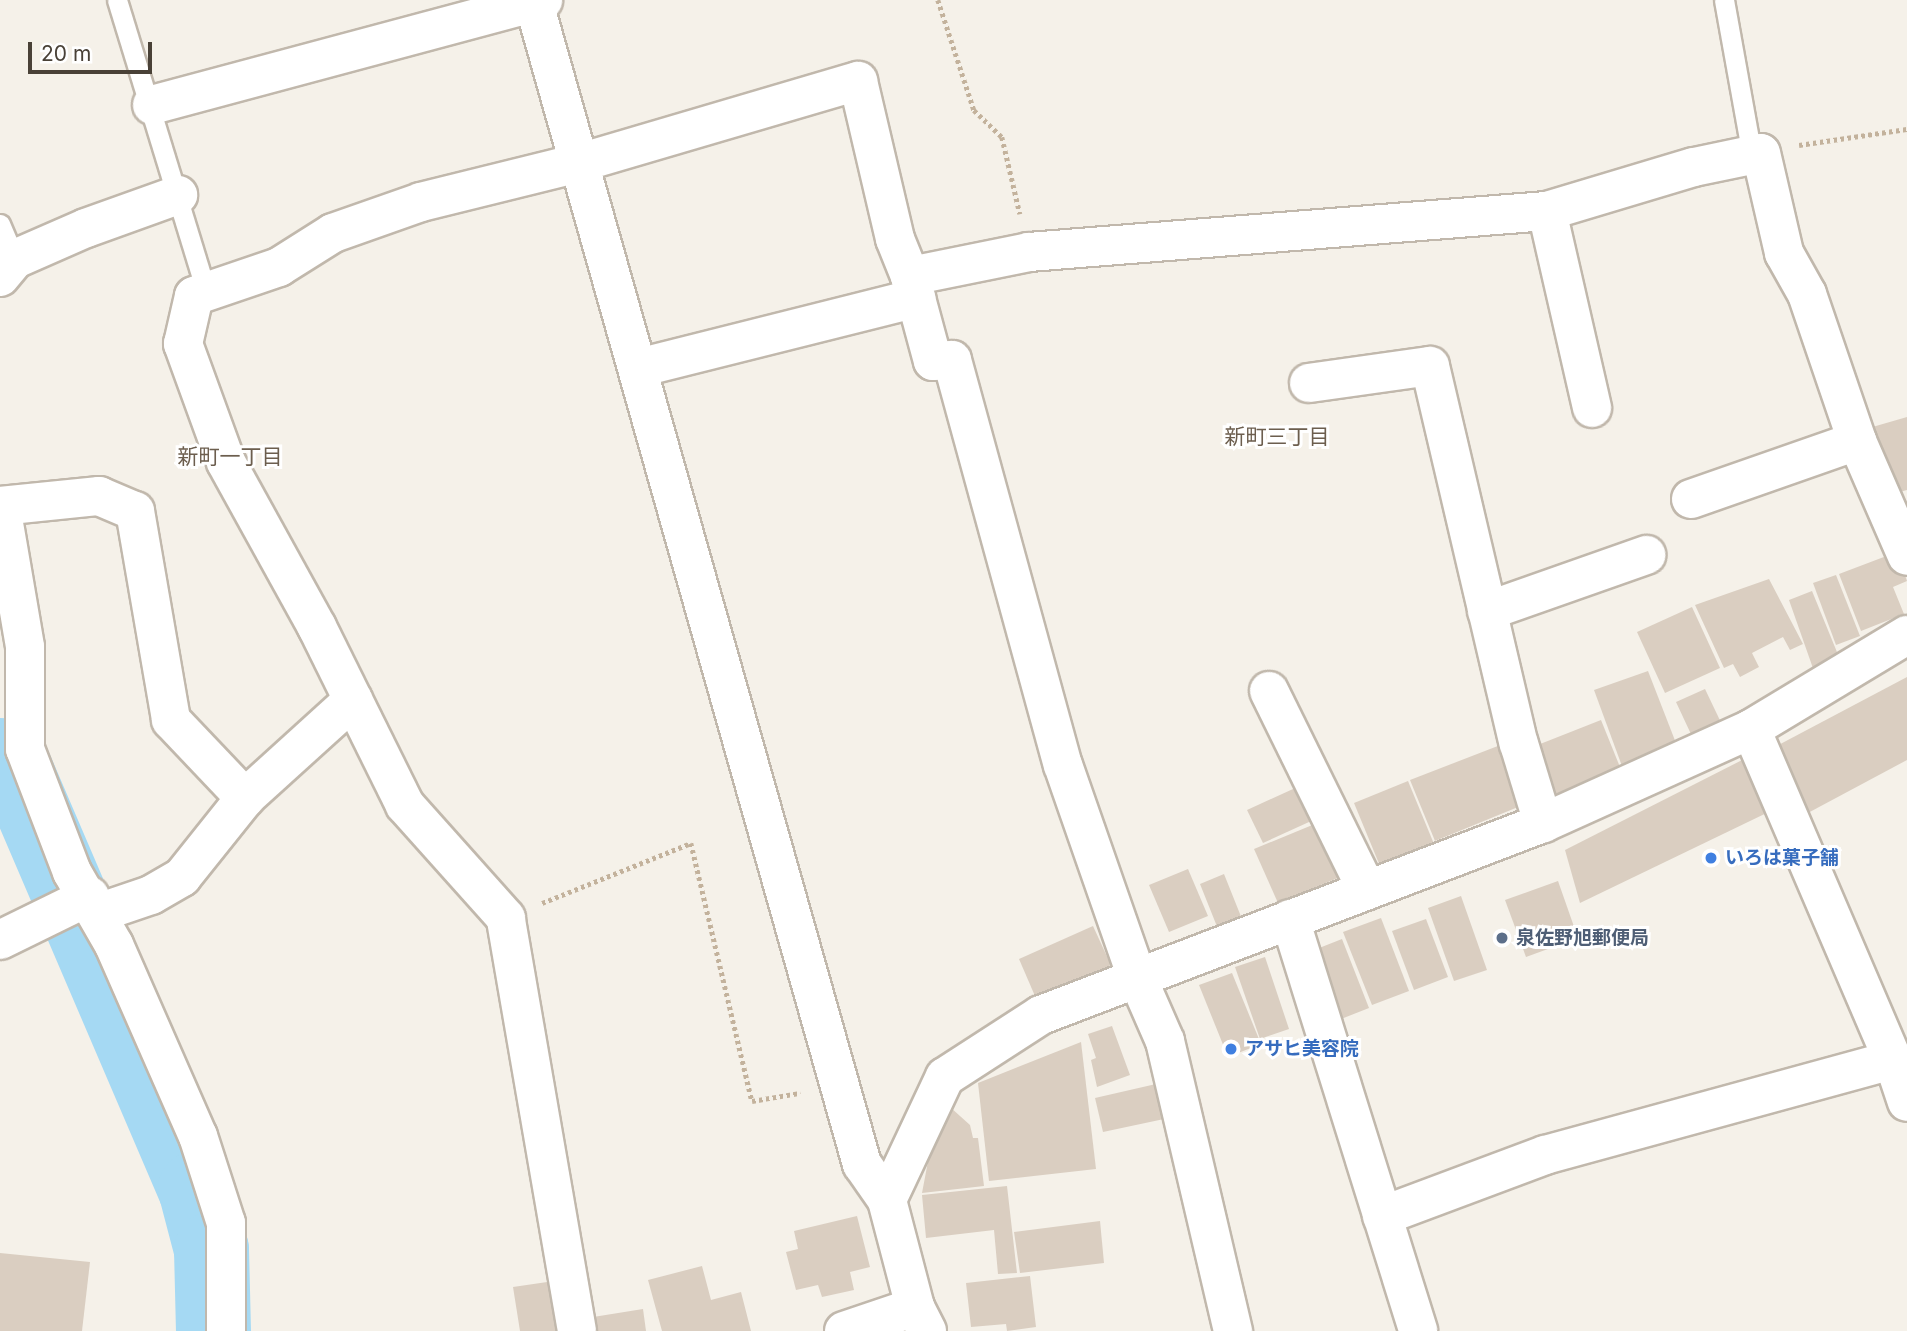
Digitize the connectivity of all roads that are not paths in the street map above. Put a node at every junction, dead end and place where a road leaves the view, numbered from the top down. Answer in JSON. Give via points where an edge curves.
{"nodes":[{"id":1,"x":117,"y":0,"type":"edge"},
{"id":2,"x":1724,"y":0,"type":"edge"},
{"id":3,"x":537,"y":1,"type":"edge"},
{"id":4,"x":152,"y":105,"type":"junction"},
{"id":5,"x":1756,"y":154,"type":"junction"},
{"id":6,"x":579,"y":163,"type":"junction"},
{"id":7,"x":178,"y":195,"type":"junction"},
{"id":8,"x":1547,"y":211,"type":"junction"},
{"id":9,"x":0,"y":224,"type":"edge"},
{"id":10,"x":8,"y":268,"type":"edge"},
{"id":11,"x":913,"y":287,"type":"junction"},
{"id":12,"x":206,"y":291,"type":"junction"},
{"id":13,"x":638,"y":368,"type":"junction"},
{"id":14,"x":1309,"y":383,"type":"dead end"},
{"id":15,"x":1592,"y":408,"type":"dead end"},
{"id":16,"x":1857,"y":442,"type":"junction"},
{"id":17,"x":1691,"y":499,"type":"dead end"},
{"id":18,"x":0,"y":506,"type":"edge"},
{"id":19,"x":1646,"y":555,"type":"dead end"},
{"id":20,"x":1907,"y":556,"type":"edge"},
{"id":21,"x":1488,"y":611,"type":"junction"},
{"id":22,"x":1907,"y":635,"type":"edge"},
{"id":23,"x":1269,"y":691,"type":"dead end"},
{"id":24,"x":353,"y":700,"type":"junction"},
{"id":25,"x":1751,"y":729,"type":"junction"},
{"id":26,"x":245,"y":798,"type":"junction"},
{"id":27,"x":1543,"y":823,"type":"junction"},
{"id":28,"x":1367,"y":890,"type":"junction"},
{"id":29,"x":81,"y":905,"type":"junction"},
{"id":30,"x":1290,"y":919,"type":"junction"},
{"id":31,"x":0,"y":940,"type":"edge"},
{"id":32,"x":1137,"y":977,"type":"junction"},
{"id":33,"x":1894,"y":1060,"type":"junction"},
{"id":34,"x":1907,"y":1102,"type":"edge"},
{"id":35,"x":887,"y":1200,"type":"junction"},
{"id":36,"x":1382,"y":1216,"type":"junction"},
{"id":37,"x":921,"y":1319,"type":"edge"},
{"id":38,"x":226,"y":1331,"type":"edge"},
{"id":39,"x":577,"y":1331,"type":"edge"},
{"id":40,"x":844,"y":1331,"type":"edge"},
{"id":41,"x":1233,"y":1331,"type":"edge"},
{"id":42,"x":1418,"y":1331,"type":"edge"}],
"edges":[{"from":1,"to":4,"type":"lane"},
{"from":2,"to":5,"type":"lane"},
{"from":3,"to":4,"type":"street"},
{"from":3,"to":6,"type":"street"},
{"from":4,"to":7,"type":"lane"},
{"from":5,"to":8,"type":"street","via":[[1694,166]]},
{"from":5,"to":16,"type":"street","via":[[1784,253],[1807,295]]},
{"from":6,"to":11,"type":"street","via":[[858,81],[895,239]]},
{"from":6,"to":12,"type":"street","via":[[421,202],[333,233],[279,267]]},
{"from":6,"to":13,"type":"street"},
{"from":7,"to":10,"type":"street","via":[[86,228]]},
{"from":7,"to":12,"type":"lane"},
{"from":8,"to":11,"type":"street","via":[[1029,252]]},
{"from":8,"to":15,"type":"street"},
{"from":9,"to":10,"type":"lane"},
{"from":11,"to":13,"type":"street"},
{"from":11,"to":32,"type":"street","via":[[933,361],[952,360],[1063,765]]},
{"from":12,"to":24,"type":"street","via":[[194,296],[183,344],[226,462]]},
{"from":13,"to":35,"type":"street","via":[[862,1164]]},
{"from":14,"to":21,"type":"street","via":[[1430,366]]},
{"from":16,"to":17,"type":"street"},
{"from":16,"to":20,"type":"street"},
{"from":18,"to":26,"type":"street","via":[[99,496],[135,511],[171,720]]},
{"from":18,"to":29,"type":"street","via":[[26,647],[25,749]]},
{"from":19,"to":21,"type":"street"},
{"from":21,"to":27,"type":"street"},
{"from":22,"to":25,"type":"street"},
{"from":23,"to":28,"type":"street"},
{"from":24,"to":26,"type":"street"},
{"from":24,"to":39,"type":"street","via":[[405,805],[506,918]]},
{"from":25,"to":27,"type":"street"},
{"from":25,"to":33,"type":"street"},
{"from":26,"to":29,"type":"street","via":[[182,877],[151,895]]},
{"from":27,"to":28,"type":"street"},
{"from":28,"to":30,"type":"street"},
{"from":29,"to":31,"type":"street"},
{"from":29,"to":38,"type":"street","via":[[198,1136],[226,1223]]},
{"from":30,"to":32,"type":"street"},
{"from":30,"to":36,"type":"street"},
{"from":32,"to":35,"type":"street","via":[[1041,1015],[945,1077]]},
{"from":32,"to":41,"type":"street","via":[[1165,1041]]},
{"from":33,"to":34,"type":"street"},
{"from":33,"to":36,"type":"street","via":[[1545,1155]]},
{"from":35,"to":37,"type":"street"},
{"from":36,"to":42,"type":"street"},
{"from":37,"to":40,"type":"street"}]}
